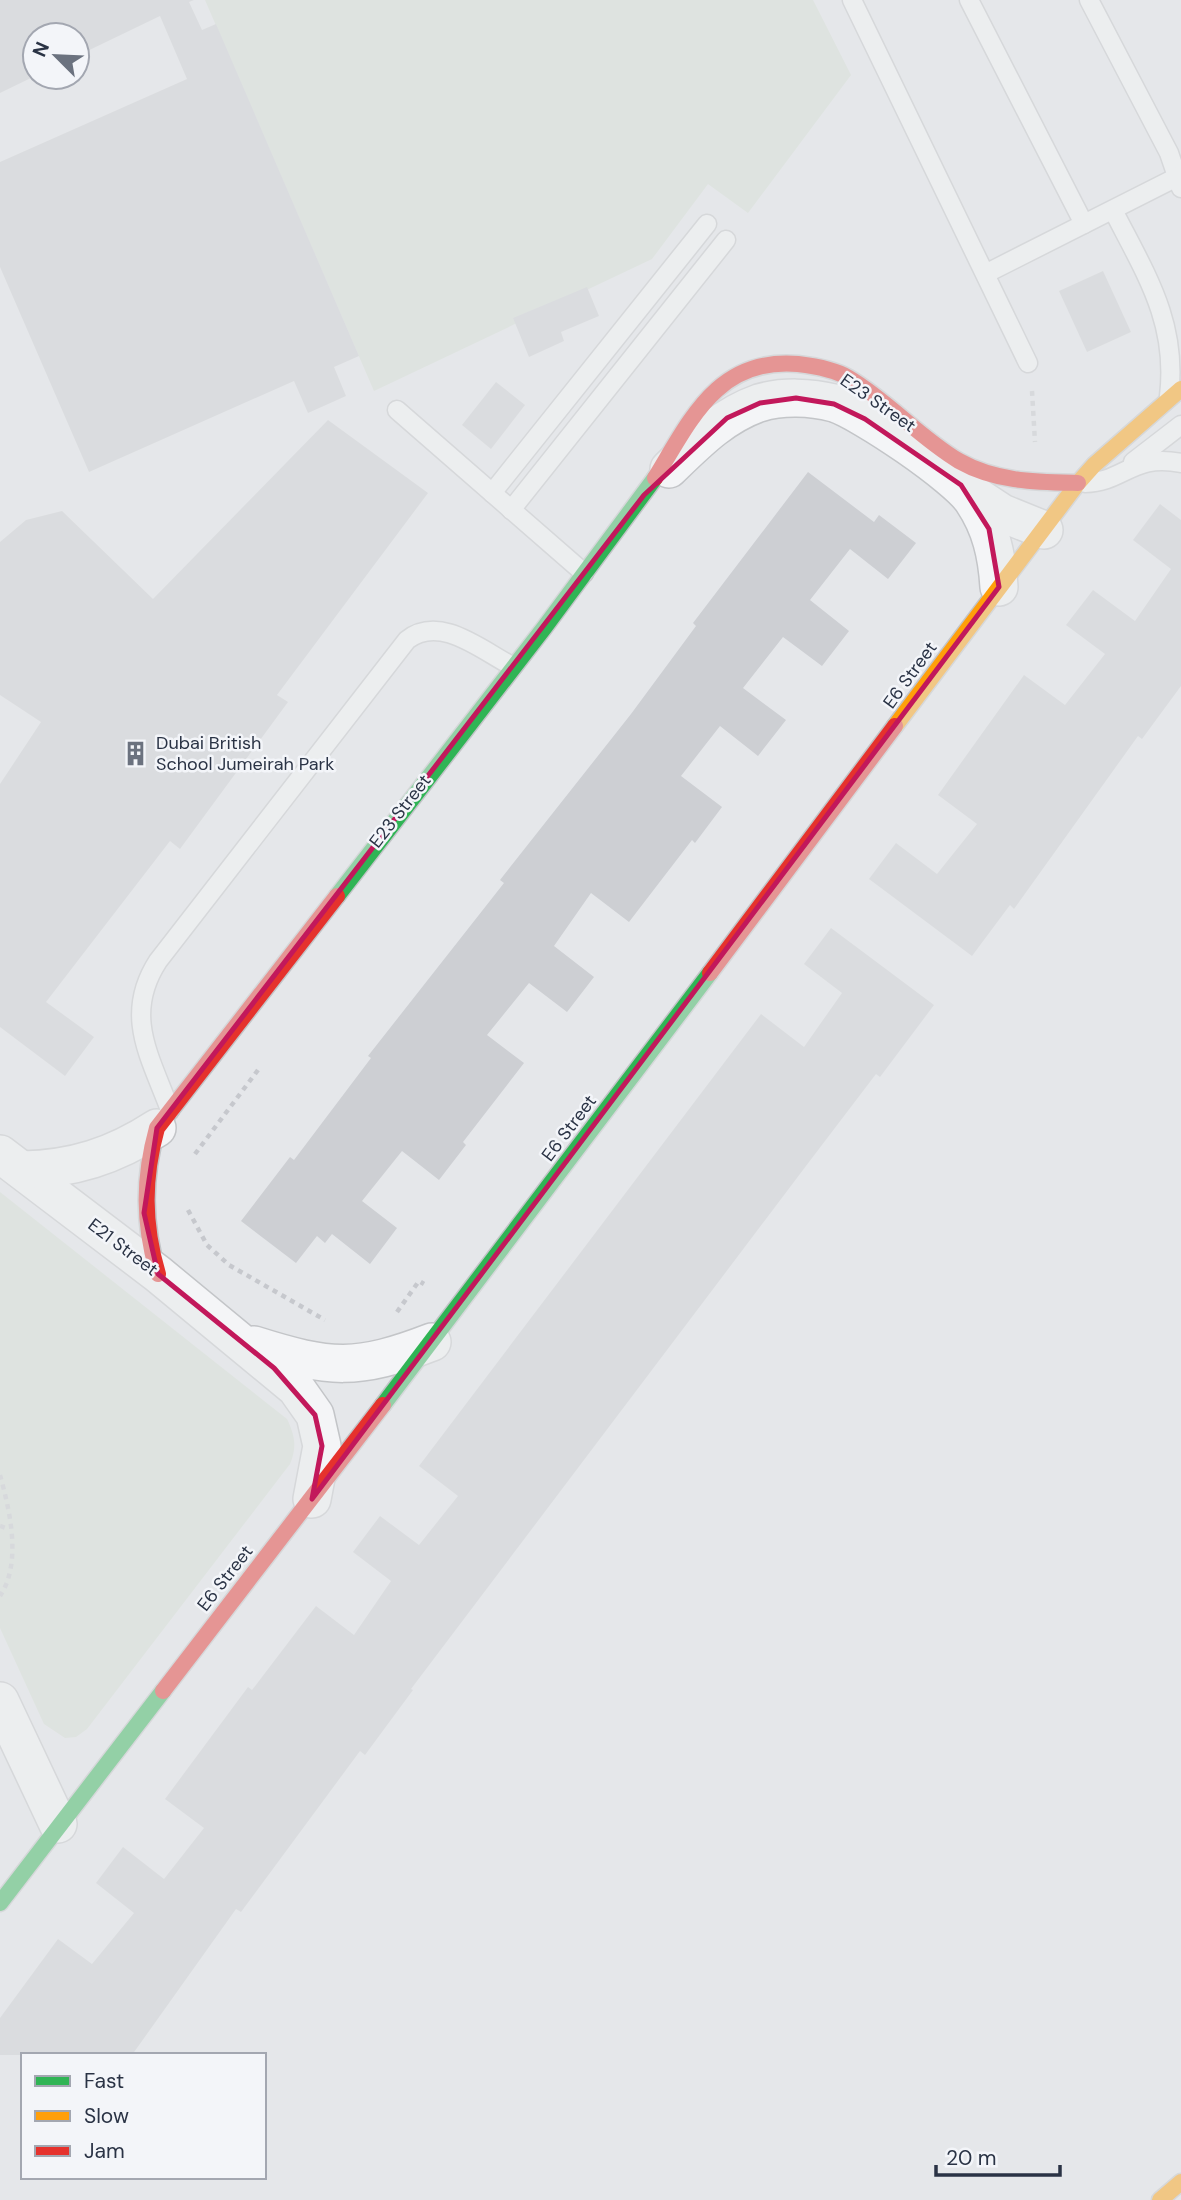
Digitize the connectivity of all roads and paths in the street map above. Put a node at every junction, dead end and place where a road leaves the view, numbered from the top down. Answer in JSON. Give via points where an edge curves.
{"nodes":[{"id":1,"x":852,"y":0,"type":"edge"},
{"id":2,"x":969,"y":0,"type":"edge"},
{"id":3,"x":1089,"y":0,"type":"edge"},
{"id":4,"x":1180,"y":180,"type":"edge"},
{"id":5,"x":1113,"y":210,"type":"junction"},
{"id":6,"x":708,"y":224,"type":"dead end"},
{"id":7,"x":1084,"y":224,"type":"junction"},
{"id":8,"x":726,"y":240,"type":"dead end"},
{"id":9,"x":987,"y":273,"type":"junction"},
{"id":10,"x":1028,"y":363,"type":"dead end"},
{"id":11,"x":1175,"y":394,"type":"edge"},
{"id":12,"x":397,"y":410,"type":"dead end"},
{"id":13,"x":1181,"y":425,"type":"edge"},
{"id":14,"x":1181,"y":463,"type":"edge"},
{"id":15,"x":1125,"y":468,"type":"junction"},
{"id":16,"x":1003,"y":478,"type":"junction"},
{"id":17,"x":1079,"y":483,"type":"junction"},
{"id":18,"x":961,"y":485,"type":"junction"},
{"id":19,"x":492,"y":493,"type":"junction"},
{"id":20,"x":644,"y":495,"type":"junction"},
{"id":21,"x":511,"y":510,"type":"junction"},
{"id":22,"x":1048,"y":525,"type":"junction"},
{"id":23,"x":584,"y":573,"type":"junction"},
{"id":24,"x":999,"y":587,"type":"junction"},
{"id":25,"x":512,"y":666,"type":"junction"},
{"id":26,"x":263,"y":1063,"type":"dead end"},
{"id":27,"x":163,"y":1119,"type":"junction"},
{"id":28,"x":11,"y":1162,"type":"edge"},
{"id":29,"x":191,"y":1162,"type":"dead end"},
{"id":30,"x":144,"y":1213,"type":"junction"},
{"id":31,"x":158,"y":1274,"type":"junction"},
{"id":32,"x":457,"y":1308,"type":"junction"},
{"id":33,"x":393,"y":1317,"type":"dead end"},
{"id":34,"x":334,"y":1324,"type":"dead end"},
{"id":35,"x":243,"y":1341,"type":"junction"},
{"id":36,"x":432,"y":1342,"type":"junction"},
{"id":37,"x":0,"y":1475,"type":"edge"},
{"id":38,"x":312,"y":1499,"type":"junction"},
{"id":39,"x":0,"y":1526,"type":"edge"},
{"id":40,"x":9,"y":1529,"type":"junction"},
{"id":41,"x":0,"y":1596,"type":"edge"},
{"id":42,"x":0,"y":1701,"type":"edge"},
{"id":43,"x":58,"y":1824,"type":"junction"},
{"id":44,"x":0,"y":1903,"type":"edge"},
{"id":45,"x":1181,"y":2182,"type":"edge"},
{"id":46,"x":1160,"y":2200,"type":"edge"}],
"edges":[{"from":1,"to":9,"type":"lane"},
{"from":2,"to":7,"type":"lane"},
{"from":3,"to":4,"type":"lane"},
{"from":4,"to":5,"type":"lane"},
{"from":5,"to":7,"type":"lane"},
{"from":5,"to":11,"type":"lane","via":[[1162,309]]},
{"from":6,"to":19,"type":"lane"},
{"from":7,"to":9,"type":"lane"},
{"from":8,"to":21,"type":"lane"},
{"from":9,"to":10,"type":"lane"},
{"from":11,"to":17,"type":"street","name":"E6 Street"},
{"from":12,"to":19,"type":"lane"},
{"from":13,"to":15,"type":"lane"},
{"from":14,"to":15,"type":"lane","via":[[1149,461]]},
{"from":15,"to":17,"type":"lane","via":[[1098,482]]},
{"from":16,"to":17,"type":"street","name":"E23 Street"},
{"from":16,"to":20,"type":"street","name":"E23 Street","via":[[943,451],[848,377],[818,366],[783,363],[749,368],[705,399]]},
{"from":16,"to":22,"type":"street","via":[[1035,498]]},
{"from":17,"to":22,"type":"street","name":"E6 Street"},
{"from":18,"to":20,"type":"street","name":"E23 Street","via":[[864,419],[834,404],[796,398],[760,403],[727,418],[706,432]]},
{"from":18,"to":22,"type":"street","via":[[988,505]]},
{"from":18,"to":24,"type":"street","name":"E23 Street","via":[[989,530]]},
{"from":19,"to":21,"type":"lane"},
{"from":20,"to":23,"type":"street","name":"E23 Street"},
{"from":21,"to":23,"type":"lane"},
{"from":22,"to":24,"type":"street","name":"E6 Street"},
{"from":23,"to":25,"type":"street","name":"E23 Street"},
{"from":24,"to":32,"type":"street","name":"E6 Street"},
{"from":25,"to":27,"type":"street","name":"E23 Street"},
{"from":25,"to":27,"type":"lane","via":[[449,632],[429,628],[407,640],[158,961],[140,998],[139,1020]]},
{"from":26,"to":29,"type":"path"},
{"from":27,"to":28,"type":"street","name":"E23 Street","via":[[109,1155],[53,1169]]},
{"from":27,"to":30,"type":"street","name":"E23 Street","via":[[145,1175]]},
{"from":28,"to":31,"type":"street","name":"E21 Street"},
{"from":30,"to":31,"type":"street","name":"E23 Street"},
{"from":30,"to":34,"type":"path","via":[[186,1206],[207,1245],[229,1265]]},
{"from":31,"to":35,"type":"street","name":"E21 Street"},
{"from":32,"to":33,"type":"path","via":[[419,1281]]},
{"from":32,"to":36,"type":"street","name":"E6 Street"},
{"from":35,"to":36,"type":"street","name":"E21 Street","via":[[322,1363],[359,1365]]},
{"from":35,"to":38,"type":"street","name":"E21 Street","via":[[296,1388],[315,1415],[322,1446]]},
{"from":36,"to":38,"type":"street","name":"E6 Street"},
{"from":37,"to":40,"type":"path"},
{"from":38,"to":43,"type":"street","name":"E6 Street"},
{"from":39,"to":40,"type":"path"},
{"from":40,"to":41,"type":"path","via":[[13,1558]]},
{"from":42,"to":43,"type":"street"},
{"from":43,"to":44,"type":"street","name":"E6 Street"},
{"from":45,"to":46,"type":"street"}]}
